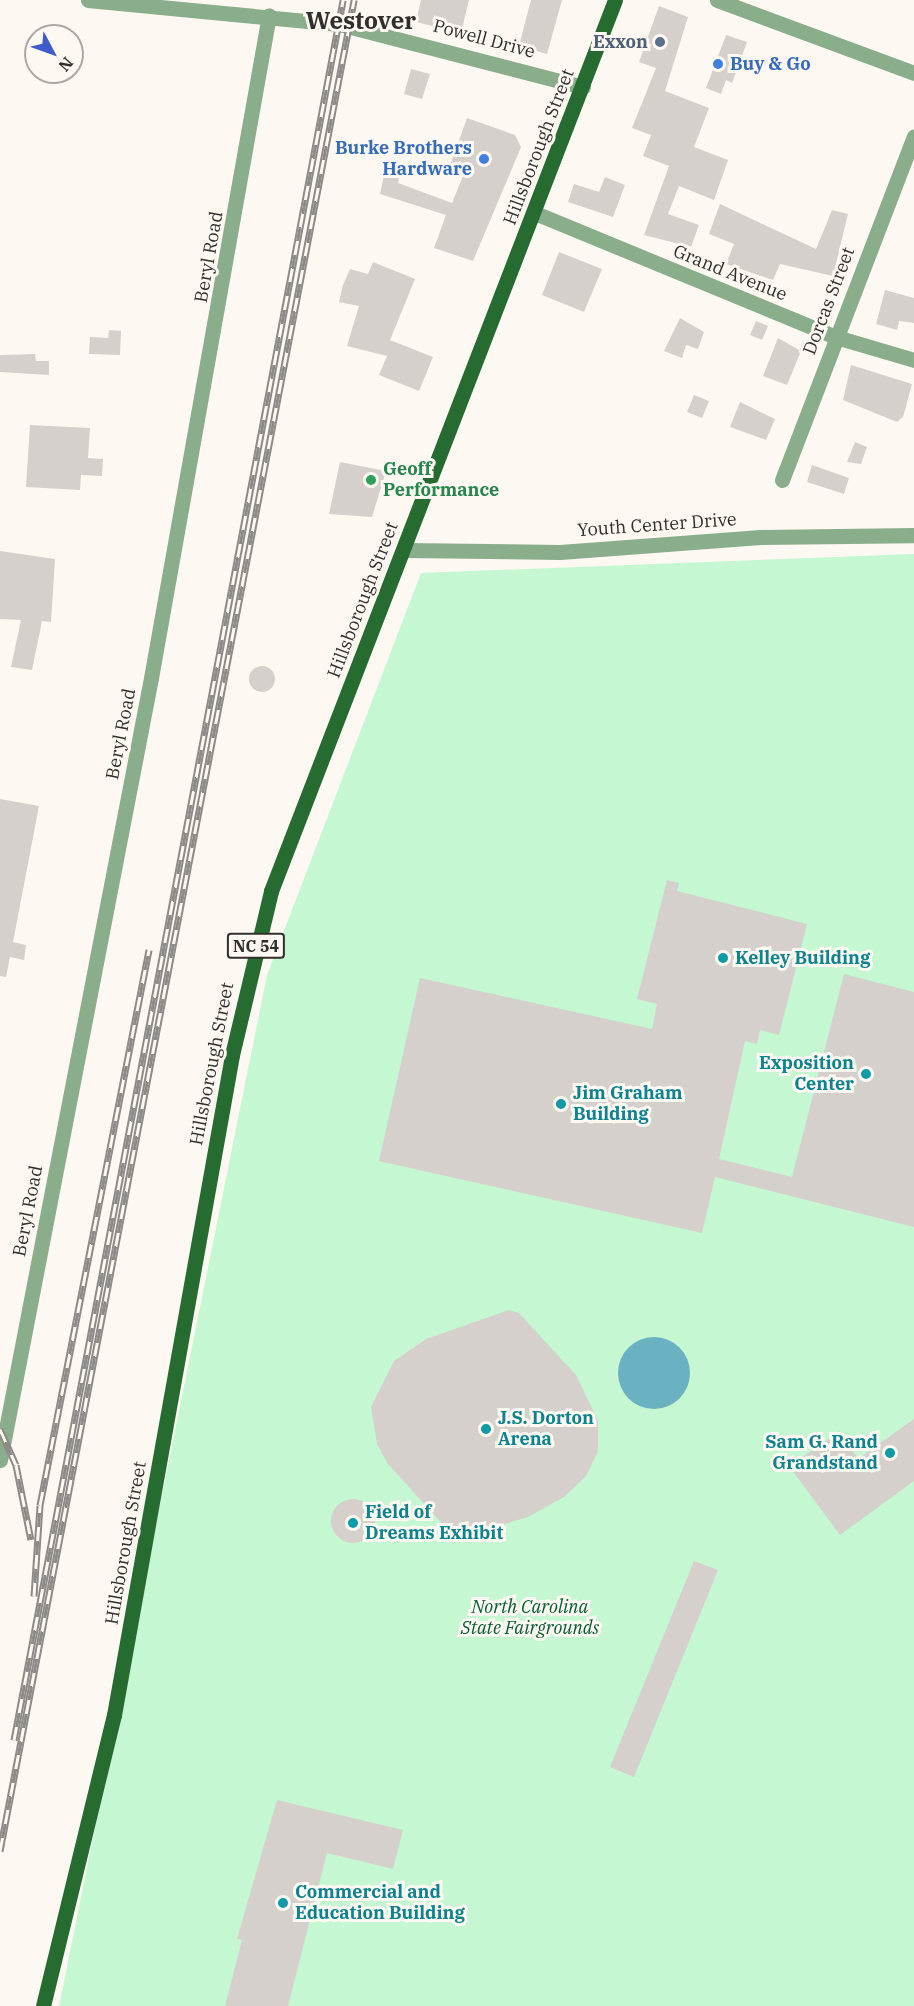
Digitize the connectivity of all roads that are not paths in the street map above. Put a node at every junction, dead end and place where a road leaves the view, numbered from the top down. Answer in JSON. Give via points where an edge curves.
{"nodes":[{"id":1,"x":88,"y":0,"type":"edge"},
{"id":2,"x":615,"y":0,"type":"edge"},
{"id":3,"x":717,"y":0,"type":"edge"},
{"id":4,"x":269,"y":15,"type":"junction"},
{"id":5,"x":914,"y":73,"type":"edge"},
{"id":6,"x":583,"y":87,"type":"junction"},
{"id":7,"x":914,"y":136,"type":"edge"},
{"id":8,"x":535,"y":213,"type":"junction"},
{"id":9,"x":836,"y":337,"type":"junction"},
{"id":10,"x":914,"y":360,"type":"edge"},
{"id":11,"x":782,"y":480,"type":"dead end"},
{"id":12,"x":914,"y":535,"type":"edge"},
{"id":13,"x":404,"y":550,"type":"junction"},
{"id":14,"x":0,"y":1460,"type":"edge"},
{"id":15,"x":43,"y":2006,"type":"edge"}],
"edges":[{"from":1,"to":4,"type":"street","name":"Powell Drive"},
{"from":2,"to":6,"type":"main road","name":"Hillsborough Street","number":"NC 54"},
{"from":3,"to":5,"type":"street"},
{"from":4,"to":6,"type":"street","name":"Powell Drive","via":[[373,31]]},
{"from":4,"to":14,"type":"street","name":"Beryl Road","via":[[155,657]]},
{"from":6,"to":8,"type":"main road","name":"Hillsborough Street","number":"NC 54"},
{"from":7,"to":9,"type":"street","name":"Dorcas Street"},
{"from":8,"to":9,"type":"street","name":"Grand Avenue"},
{"from":8,"to":13,"type":"main road","name":"Hillsborough Street","number":"NC 54"},
{"from":9,"to":10,"type":"street","name":"Grand Avenue"},
{"from":9,"to":11,"type":"street","name":"Dorcas Street"},
{"from":12,"to":13,"type":"street","name":"Youth Center Drive","via":[[760,537],[560,552]]},
{"from":13,"to":15,"type":"main road","name":"Hillsborough Street","number":"NC 54","via":[[281,865],[253,958],[114,1715]]}]}
